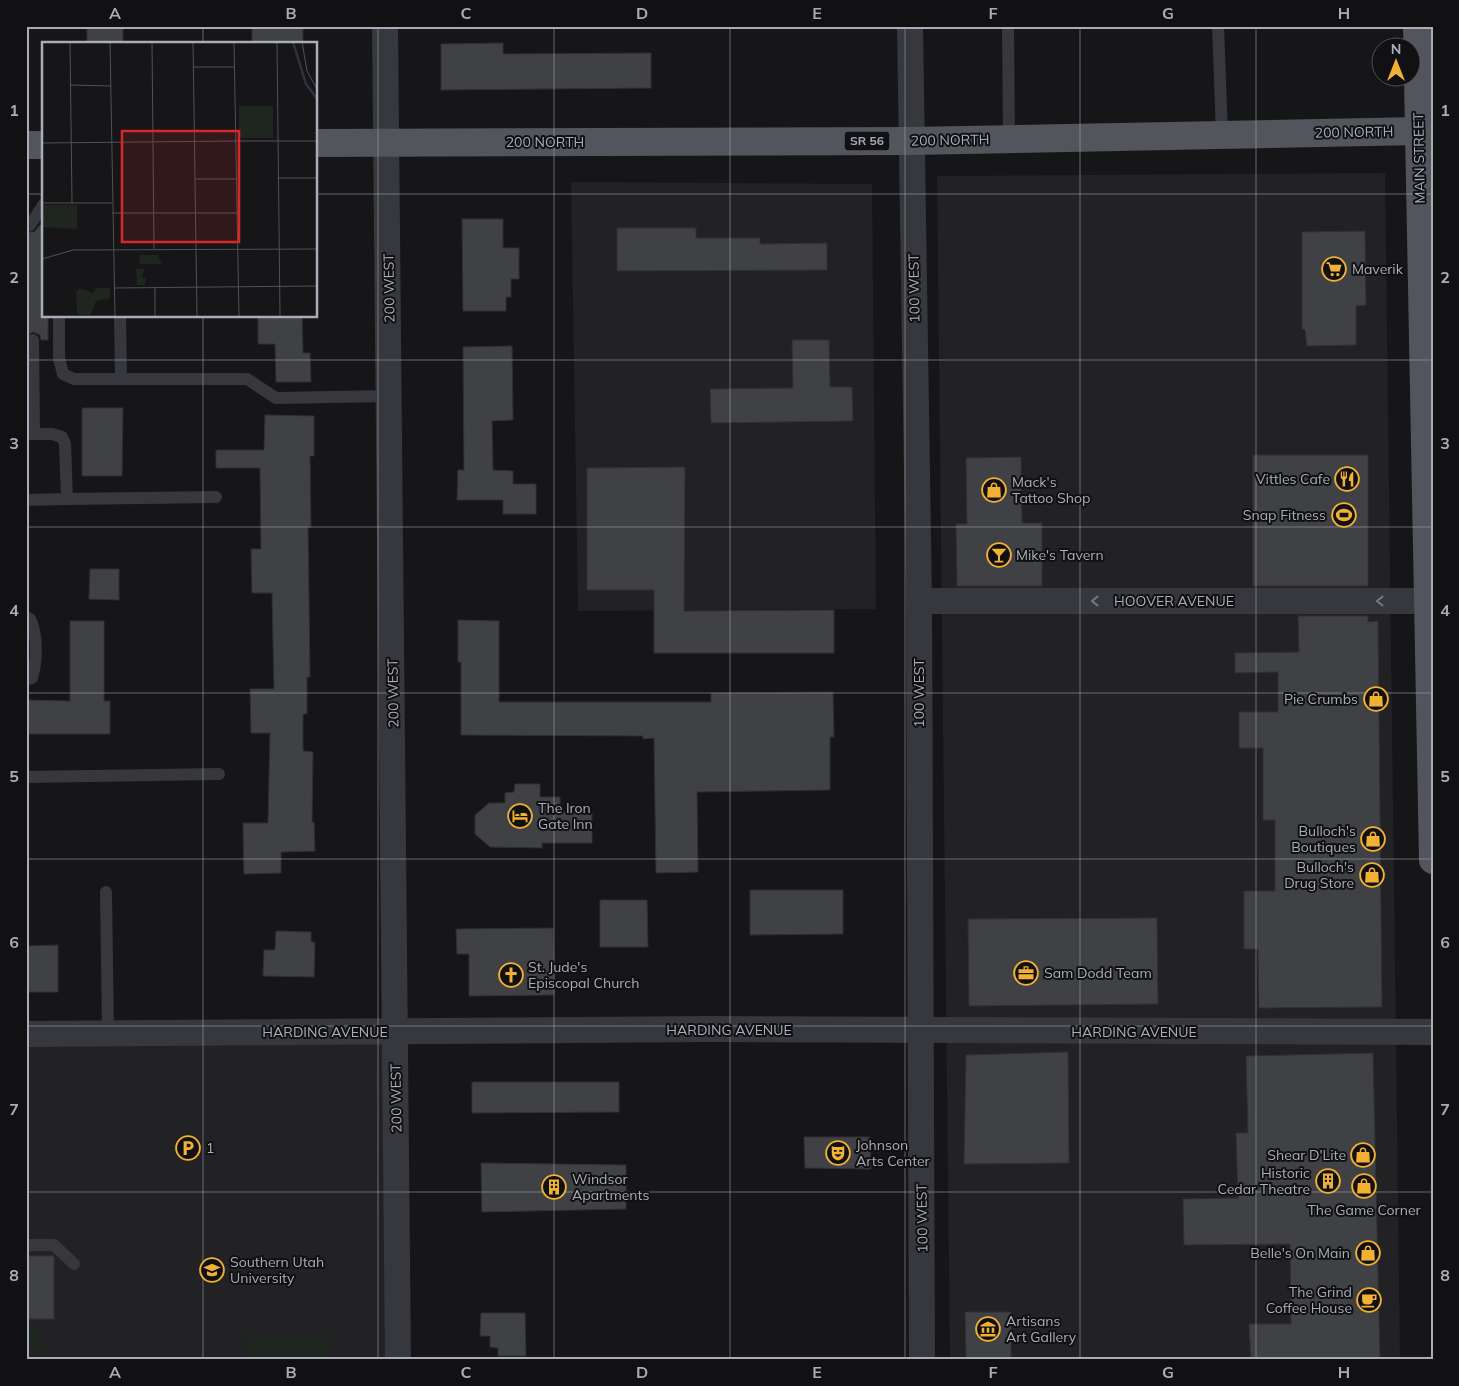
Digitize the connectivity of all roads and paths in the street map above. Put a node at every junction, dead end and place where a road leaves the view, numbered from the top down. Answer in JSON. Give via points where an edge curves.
{"nodes":[{"id":1,"x":385,"y":26,"type":"edge"},
{"id":2,"x":910,"y":26,"type":"edge"},
{"id":3,"x":1008,"y":26,"type":"edge"},
{"id":4,"x":1218,"y":26,"type":"edge"},
{"id":5,"x":1417,"y":26,"type":"edge"},
{"id":6,"x":1426,"y":131,"type":"edge"},
{"id":7,"x":1222,"y":135,"type":"junction"},
{"id":8,"x":1009,"y":139,"type":"junction"},
{"id":9,"x":911,"y":141,"type":"junction"},
{"id":10,"x":318,"y":143,"type":"edge"},
{"id":11,"x":387,"y":143,"type":"junction"},
{"id":12,"x":26,"y":145,"type":"edge"},
{"id":13,"x":42,"y":145,"type":"edge"},
{"id":14,"x":42,"y":207,"type":"edge"},
{"id":15,"x":30,"y":225,"type":"dead end"},
{"id":16,"x":59,"y":318,"type":"edge"},
{"id":17,"x":120,"y":318,"type":"edge"},
{"id":18,"x":33,"y":340,"type":"dead end"},
{"id":19,"x":121,"y":379,"type":"junction"},
{"id":20,"x":390,"y":396,"type":"junction"},
{"id":21,"x":30,"y":434,"type":"edge"},
{"id":22,"x":216,"y":497,"type":"dead end"},
{"id":23,"x":67,"y":499,"type":"junction"},
{"id":24,"x":26,"y":500,"type":"edge"},
{"id":25,"x":919,"y":601,"type":"junction"},
{"id":26,"x":1428,"y":601,"type":"junction"},
{"id":27,"x":26,"y":618,"type":"edge"},
{"id":28,"x":26,"y":680,"type":"edge"},
{"id":29,"x":219,"y":774,"type":"dead end"},
{"id":30,"x":26,"y":777,"type":"edge"},
{"id":31,"x":1433,"y":860,"type":"edge"},
{"id":32,"x":106,"y":892,"type":"dead end"},
{"id":33,"x":396,"y":1031,"type":"junction"},
{"id":34,"x":921,"y":1031,"type":"junction"},
{"id":35,"x":1433,"y":1032,"type":"edge"},
{"id":36,"x":108,"y":1033,"type":"junction"},
{"id":37,"x":26,"y":1034,"type":"edge"},
{"id":38,"x":26,"y":1245,"type":"edge"},
{"id":39,"x":74,"y":1264,"type":"dead end"},
{"id":40,"x":398,"y":1360,"type":"edge"},
{"id":41,"x":922,"y":1360,"type":"edge"}],
"edges":[{"from":1,"to":11,"type":"street","name":"200 WEST"},
{"from":2,"to":9,"type":"street","name":"100 WEST"},
{"from":3,"to":8,"type":"lane"},
{"from":4,"to":7,"type":"lane"},
{"from":5,"to":6,"type":"main road","name":"MAIN STREET"},
{"from":6,"to":7,"type":"main road","name":"200 NORTH","number":"SR 56"},
{"from":6,"to":26,"type":"main road","name":"MAIN STREET"},
{"from":7,"to":8,"type":"main road","name":"200 NORTH","number":"SR 56"},
{"from":8,"to":9,"type":"main road","name":"200 NORTH","number":"SR 56"},
{"from":9,"to":11,"type":"main road","name":"200 NORTH","number":"SR 56"},
{"from":9,"to":25,"type":"street","name":"100 WEST"},
{"from":10,"to":11,"type":"main road","name":"200 NORTH","number":"SR 56"},
{"from":11,"to":20,"type":"street","name":"200 WEST"},
{"from":12,"to":13,"type":"main road"},
{"from":14,"to":15,"type":"lane"},
{"from":16,"to":19,"type":"lane","via":[[59,358],[63,374],[74,379]]},
{"from":17,"to":19,"type":"lane"},
{"from":18,"to":21,"type":"lane"},
{"from":19,"to":20,"type":"lane","via":[[247,379],[276,398]]},
{"from":20,"to":33,"type":"street","name":"200 WEST"},
{"from":21,"to":23,"type":"lane","via":[[62,437]]},
{"from":22,"to":23,"type":"lane"},
{"from":23,"to":24,"type":"lane"},
{"from":26,"to":25,"type":"street","name":"HOOVER AVENUE","one_way":true},
{"from":25,"to":34,"type":"street","name":"100 WEST"},
{"from":26,"to":31,"type":"main road","name":"MAIN STREET"},
{"from":27,"to":28,"type":"lane","via":[[34,627],[35,668],[32,678]]},
{"from":29,"to":30,"type":"lane"},
{"from":32,"to":36,"type":"lane"},
{"from":33,"to":34,"type":"street","name":"HARDING AVENUE"},
{"from":33,"to":36,"type":"street","name":"HARDING AVENUE"},
{"from":33,"to":40,"type":"street","name":"200 WEST"},
{"from":34,"to":35,"type":"street","name":"HARDING AVENUE"},
{"from":34,"to":41,"type":"street","name":"100 WEST"},
{"from":36,"to":37,"type":"street","name":"HARDING AVENUE"},
{"from":38,"to":39,"type":"lane","via":[[54,1245]]}]}
